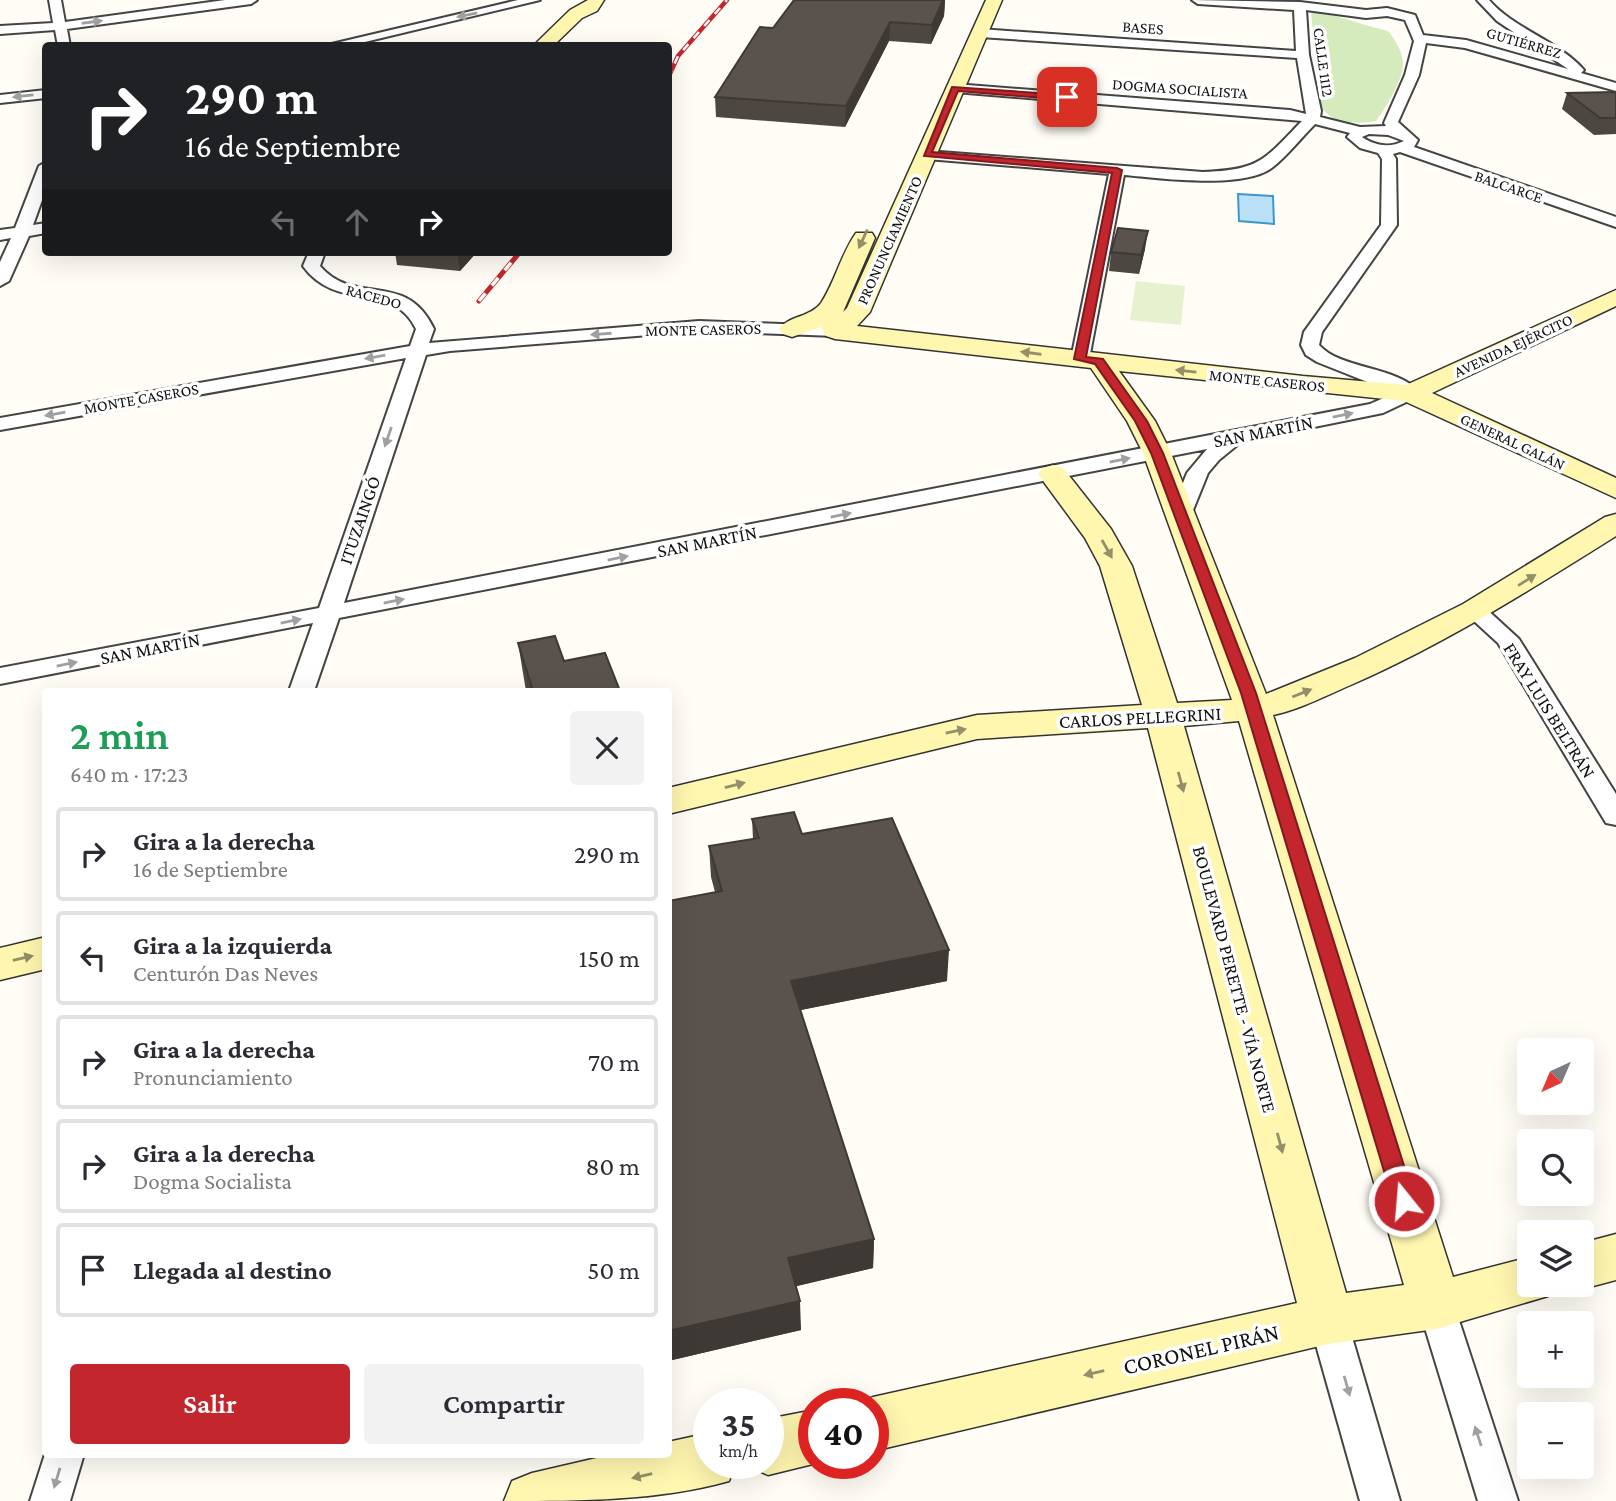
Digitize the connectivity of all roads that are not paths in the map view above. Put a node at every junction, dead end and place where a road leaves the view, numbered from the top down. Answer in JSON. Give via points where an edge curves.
{"nodes":[{"id":1,"x":55,"y":0,"type":"edge"},
{"id":2,"x":251,"y":0,"type":"edge"},
{"id":3,"x":534,"y":0,"type":"edge"},
{"id":4,"x":594,"y":0,"type":"edge"},
{"id":5,"x":977,"y":0,"type":"edge"},
{"id":6,"x":994,"y":0,"type":"edge"},
{"id":7,"x":1198,"y":0,"type":"edge"},
{"id":8,"x":1361,"y":0,"type":"edge"},
{"id":9,"x":1483,"y":0,"type":"edge"},
{"id":10,"x":1300,"y":6,"type":"junction"},
{"id":11,"x":571,"y":7,"type":"edge"},
{"id":12,"x":1385,"y":18,"type":"junction"},
{"id":13,"x":61,"y":26,"type":"junction"},
{"id":14,"x":0,"y":30,"type":"edge"},
{"id":15,"x":980,"y":33,"type":"junction"},
{"id":16,"x":1420,"y":37,"type":"junction"},
{"id":17,"x":63,"y":42,"type":"edge"},
{"id":18,"x":347,"y":42,"type":"edge"},
{"id":19,"x":545,"y":42,"type":"edge"},
{"id":20,"x":1303,"y":55,"type":"junction"},
{"id":21,"x":1577,"y":75,"type":"junction"},
{"id":22,"x":1616,"y":87,"type":"edge"},
{"id":23,"x":955,"y":88,"type":"junction"},
{"id":24,"x":42,"y":94,"type":"edge"},
{"id":25,"x":0,"y":99,"type":"edge"},
{"id":26,"x":1312,"y":119,"type":"junction"},
{"id":27,"x":1359,"y":131,"type":"junction"},
{"id":28,"x":912,"y":136,"type":"dead end"},
{"id":29,"x":1401,"y":141,"type":"junction"},
{"id":30,"x":1383,"y":149,"type":"junction"},
{"id":31,"x":927,"y":155,"type":"junction"},
{"id":32,"x":1117,"y":170,"type":"junction"},
{"id":33,"x":42,"y":177,"type":"edge"},
{"id":34,"x":1616,"y":222,"type":"edge"},
{"id":35,"x":871,"y":223,"type":"dead end"},
{"id":36,"x":42,"y":229,"type":"edge"},
{"id":37,"x":22,"y":232,"type":"junction"},
{"id":38,"x":0,"y":235,"type":"edge"},
{"id":39,"x":315,"y":256,"type":"edge"},
{"id":40,"x":0,"y":281,"type":"edge"},
{"id":41,"x":1616,"y":297,"type":"edge"},
{"id":42,"x":863,"y":300,"type":"junction"},
{"id":43,"x":833,"y":320,"type":"junction"},
{"id":44,"x":792,"y":329,"type":"joint"},
{"id":45,"x":941,"y":342,"type":"junction"},
{"id":46,"x":418,"y":349,"type":"junction"},
{"id":47,"x":1089,"y":360,"type":"junction"},
{"id":48,"x":1410,"y":393,"type":"junction"},
{"id":49,"x":0,"y":424,"type":"edge"},
{"id":50,"x":1244,"y":435,"type":"junction"},
{"id":51,"x":1157,"y":453,"type":"junction"},
{"id":52,"x":1053,"y":474,"type":"junction"},
{"id":53,"x":1616,"y":489,"type":"edge"},
{"id":54,"x":1181,"y":515,"type":"junction"},
{"id":55,"x":1616,"y":523,"type":"edge"},
{"id":56,"x":1475,"y":611,"type":"junction"},
{"id":57,"x":327,"y":614,"type":"junction"},
{"id":58,"x":0,"y":676,"type":"edge"},
{"id":59,"x":303,"y":688,"type":"edge"},
{"id":60,"x":1253,"y":709,"type":"junction"},
{"id":61,"x":1163,"y":716,"type":"junction"},
{"id":62,"x":672,"y":800,"type":"edge"},
{"id":63,"x":1616,"y":817,"type":"edge"},
{"id":64,"x":42,"y":954,"type":"edge"},
{"id":65,"x":0,"y":964,"type":"edge"},
{"id":66,"x":1616,"y":1257,"type":"edge"},
{"id":67,"x":1594,"y":1263,"type":"edge"},
{"id":68,"x":1517,"y":1283,"type":"edge"},
{"id":69,"x":1436,"y":1305,"type":"junction"},
{"id":70,"x":1328,"y":1320,"type":"junction"},
{"id":71,"x":889,"y":1419,"type":"edge"},
{"id":72,"x":63,"y":1458,"type":"edge"},
{"id":73,"x":693,"y":1465,"type":"edge"},
{"id":74,"x":50,"y":1501,"type":"edge"},
{"id":75,"x":532,"y":1501,"type":"edge"},
{"id":76,"x":1380,"y":1501,"type":"edge"},
{"id":77,"x":1498,"y":1501,"type":"edge"}],
"edges":[{"from":1,"to":13,"type":"street"},
{"from":13,"to":2,"type":"street","one_way":true},
{"from":3,"to":18,"type":"street","one_way":true},
{"from":4,"to":11,"type":"street","via":[[584,12]]},
{"from":5,"to":28,"type":"street"},
{"from":6,"to":15,"type":"street","name":"PRONUNCIAMIENTO"},
{"from":7,"to":10,"type":"street"},
{"from":8,"to":12,"type":"street"},
{"from":9,"to":21,"type":"street","via":[[1576,68]]},
{"from":10,"to":12,"type":"street","via":[[1366,14],[1370,21]]},
{"from":10,"to":20,"type":"street","name":"CALLE 1112"},
{"from":11,"to":19,"type":"street"},
{"from":12,"to":16,"type":"street","name":"GUTIÉRREZ"},
{"from":12,"to":16,"type":"street","via":[[1410,23]]},
{"from":13,"to":14,"type":"street"},
{"from":13,"to":17,"type":"street"},
{"from":15,"to":20,"type":"street","name":"BASES"},
{"from":15,"to":23,"type":"street","name":"PRONUNCIAMIENTO"},
{"from":16,"to":21,"type":"street","name":"GUTIÉRREZ","via":[[1465,44]]},
{"from":16,"to":29,"type":"street","via":[[1412,75],[1391,123]]},
{"from":20,"to":26,"type":"street","name":"CALLE 1112"},
{"from":21,"to":22,"type":"street","name":"GUTIÉRREZ"},
{"from":23,"to":26,"type":"street","name":"DOGMA SOCIALISTA"},
{"from":23,"to":31,"type":"street","name":"PRONUNCIAMIENTO"},
{"from":24,"to":25,"type":"street","one_way":true},
{"from":26,"to":27,"type":"street","name":"DOGMA SOCIALISTA"},
{"from":26,"to":32,"type":"street","name":"CALLE 1112","via":[[1266,166],[1245,174],[1203,177]]},
{"from":27,"to":29,"type":"street","name":"BALCARCE","via":[[1374,129]]},
{"from":27,"to":30,"type":"street","via":[[1354,136],[1359,143]]},
{"from":29,"to":30,"type":"street"},
{"from":29,"to":34,"type":"street","name":"BALCARCE"},
{"from":30,"to":48,"type":"street","via":[[1389,159],[1389,225],[1313,332],[1310,345],[1324,358]]},
{"from":31,"to":32,"type":"street"},
{"from":31,"to":42,"type":"street","name":"PRONUNCIAMIENTO"},
{"from":32,"to":47,"type":"street"},
{"from":33,"to":37,"type":"street"},
{"from":35,"to":43,"type":"street","name":"PRONUNCIAMIENTO","one_way":true},
{"from":36,"to":37,"type":"street"},
{"from":37,"to":38,"type":"street"},
{"from":37,"to":40,"type":"street"},
{"from":39,"to":46,"type":"street","name":"RACEDO","via":[[311,266],[324,280],[405,302],[422,316],[425,330]]},
{"from":41,"to":48,"type":"street","name":"AVENIDA EJÉRCITO"},
{"from":42,"to":43,"type":"street","name":"PRONUNCIAMIENTO","via":[[858,312]]},
{"from":42,"to":45,"type":"street","via":[[877,318]]},
{"from":43,"to":44,"type":"street"},
{"from":43,"to":45,"type":"street","name":"MONTE CASEROS"},
{"from":44,"to":46,"type":"street","name":"MONTE CASEROS","one_way":true,"via":[[699,326]]},
{"from":47,"to":45,"type":"street","name":"MONTE CASEROS","one_way":true},
{"from":46,"to":49,"type":"street","name":"MONTE CASEROS","one_way":true},
{"from":46,"to":57,"type":"street","name":"ITUZAINGÓ","one_way":true},
{"from":48,"to":47,"type":"street","name":"MONTE CASEROS","one_way":true},
{"from":47,"to":51,"type":"street","via":[[1141,421]]},
{"from":50,"to":48,"type":"street","name":"SAN MARTÍN","one_way":true,"via":[[1376,409]]},
{"from":48,"to":53,"type":"street","name":"GENERAL GALÁN"},
{"from":50,"to":51,"type":"street","name":"SAN MARTÍN"},
{"from":50,"to":54,"type":"street","via":[[1209,456],[1190,482]]},
{"from":52,"to":51,"type":"street","name":"SAN MARTÍN","one_way":true},
{"from":51,"to":54,"type":"street"},
{"from":57,"to":52,"type":"street","name":"SAN MARTÍN","one_way":true},
{"from":52,"to":61,"type":"street","name":"BOULEVARD PERETTE - VÍA NORTE","one_way":true,"via":[[1100,536],[1116,566]]},
{"from":54,"to":60,"type":"street"},
{"from":56,"to":55,"type":"street","name":"CARLOS PELLEGRINI","one_way":true},
{"from":60,"to":56,"type":"street","name":"CARLOS PELLEGRINI","one_way":true,"via":[[1324,684]]},
{"from":56,"to":63,"type":"street","name":"FRAY LUIS BELTRÁN","via":[[1507,639]]},
{"from":58,"to":57,"type":"street","name":"SAN MARTÍN","one_way":true},
{"from":57,"to":59,"type":"street","name":"ITUZAINGÓ"},
{"from":60,"to":61,"type":"street","name":"CARLOS PELLEGRINI"},
{"from":60,"to":69,"type":"street"},
{"from":62,"to":61,"type":"street","name":"CARLOS PELLEGRINI","one_way":true,"via":[[977,727]]},
{"from":61,"to":70,"type":"street","name":"BOULEVARD PERETTE - VÍA NORTE","one_way":true},
{"from":65,"to":64,"type":"street","one_way":true},
{"from":66,"to":67,"type":"street"},
{"from":68,"to":69,"type":"street","name":"CORONEL PIRÁN"},
{"from":69,"to":70,"type":"street","name":"CORONEL PIRÁN"},
{"from":77,"to":69,"type":"street","one_way":true},
{"from":70,"to":71,"type":"street","name":"CORONEL PIRÁN","one_way":true},
{"from":70,"to":76,"type":"street","name":"BOULEVARD PERETTE - VÍA NORTE","one_way":true},
{"from":72,"to":74,"type":"street","one_way":true},
{"from":73,"to":75,"type":"street","one_way":true}]}
